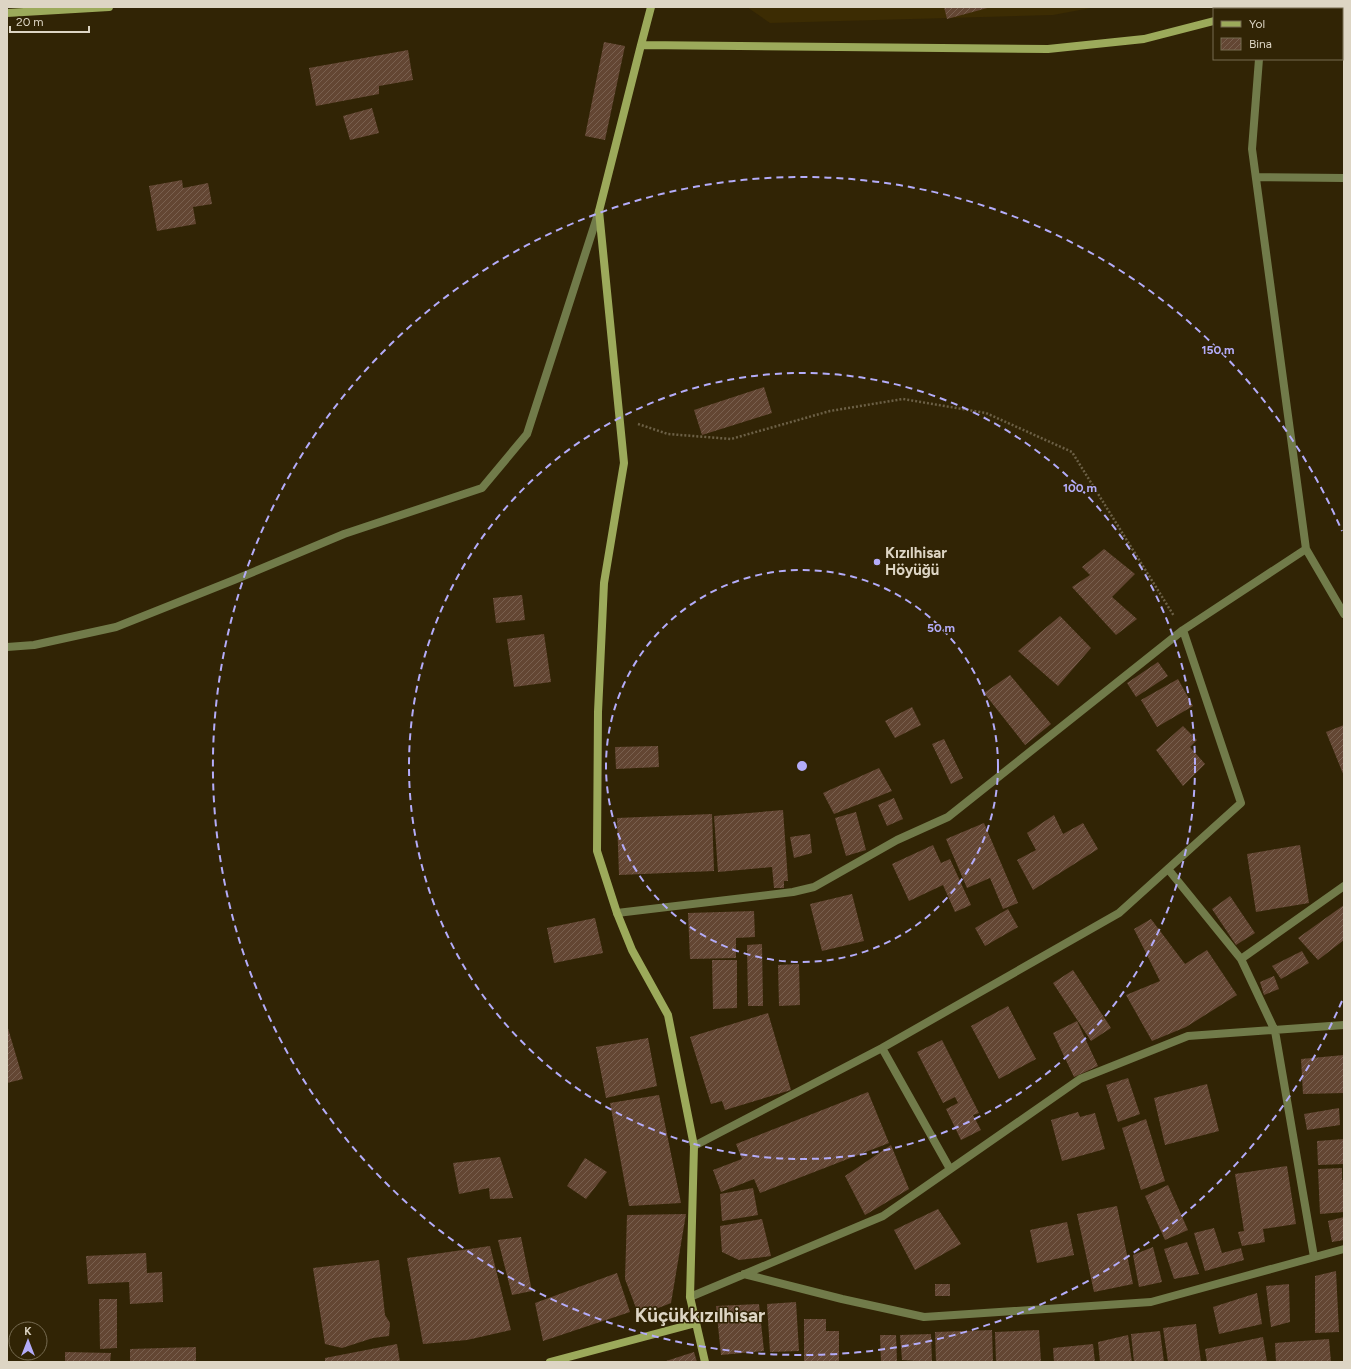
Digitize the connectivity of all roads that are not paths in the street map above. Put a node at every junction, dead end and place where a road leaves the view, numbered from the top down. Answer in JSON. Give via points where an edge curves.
{"nodes":[{"id":1,"x":109,"y":7,"type":"edge"},
{"id":2,"x":651,"y":7,"type":"edge"},
{"id":3,"x":7,"y":13,"type":"edge"},
{"id":4,"x":1213,"y":21,"type":"edge"},
{"id":5,"x":641,"y":45,"type":"junction"},
{"id":6,"x":1259,"y":60,"type":"edge"},
{"id":7,"x":1256,"y":178,"type":"junction"},
{"id":8,"x":1344,"y":178,"type":"edge"},
{"id":9,"x":599,"y":211,"type":"junction"},
{"id":10,"x":1306,"y":550,"type":"junction"},
{"id":11,"x":1344,"y":614,"type":"edge"},
{"id":12,"x":1183,"y":630,"type":"junction"},
{"id":13,"x":7,"y":647,"type":"edge"},
{"id":14,"x":1168,"y":869,"type":"junction"},
{"id":15,"x":1344,"y":886,"type":"edge"},
{"id":16,"x":617,"y":913,"type":"junction"},
{"id":17,"x":1241,"y":958,"type":"junction"},
{"id":18,"x":1344,"y":1025,"type":"edge"},
{"id":19,"x":1275,"y":1031,"type":"junction"},
{"id":20,"x":882,"y":1048,"type":"junction"},
{"id":21,"x":694,"y":1146,"type":"junction"},
{"id":22,"x":950,"y":1169,"type":"junction"},
{"id":23,"x":1344,"y":1249,"type":"edge"},
{"id":24,"x":1314,"y":1257,"type":"junction"},
{"id":25,"x":744,"y":1274,"type":"junction"},
{"id":26,"x":690,"y":1297,"type":"junction"},
{"id":27,"x":696,"y":1323,"type":"junction"},
{"id":28,"x":550,"y":1362,"type":"edge"},
{"id":29,"x":705,"y":1362,"type":"edge"}],
"edges":[{"from":1,"to":3,"type":"street"},
{"from":2,"to":5,"type":"street"},
{"from":4,"to":5,"type":"street","via":[[1144,39],[1048,49]]},
{"from":5,"to":9,"type":"street"},
{"from":6,"to":7,"type":"street","via":[[1252,149]]},
{"from":7,"to":8,"type":"street"},
{"from":7,"to":10,"type":"street"},
{"from":9,"to":13,"type":"street","via":[[528,434],[482,488],[344,534],[116,627],[34,645]]},
{"from":9,"to":16,"type":"street","via":[[624,463],[604,584],[598,712],[597,851]]},
{"from":10,"to":11,"type":"street"},
{"from":10,"to":12,"type":"street"},
{"from":12,"to":14,"type":"street","via":[[1241,803]]},
{"from":12,"to":16,"type":"street","via":[[948,817],[897,840],[814,887],[793,892]]},
{"from":14,"to":17,"type":"street"},
{"from":14,"to":20,"type":"street","via":[[1119,913]]},
{"from":15,"to":17,"type":"street"},
{"from":16,"to":21,"type":"street","via":[[632,950],[668,1015]]},
{"from":17,"to":19,"type":"street"},
{"from":18,"to":19,"type":"street"},
{"from":19,"to":22,"type":"street","via":[[1188,1036],[1080,1079]]},
{"from":19,"to":24,"type":"street"},
{"from":20,"to":21,"type":"street"},
{"from":20,"to":22,"type":"street"},
{"from":21,"to":26,"type":"street"},
{"from":22,"to":25,"type":"street","via":[[883,1216]]},
{"from":23,"to":24,"type":"street"},
{"from":24,"to":25,"type":"street","via":[[1152,1302],[924,1317]]},
{"from":25,"to":26,"type":"street"},
{"from":26,"to":27,"type":"street"},
{"from":27,"to":28,"type":"street"},
{"from":27,"to":29,"type":"street"}]}
